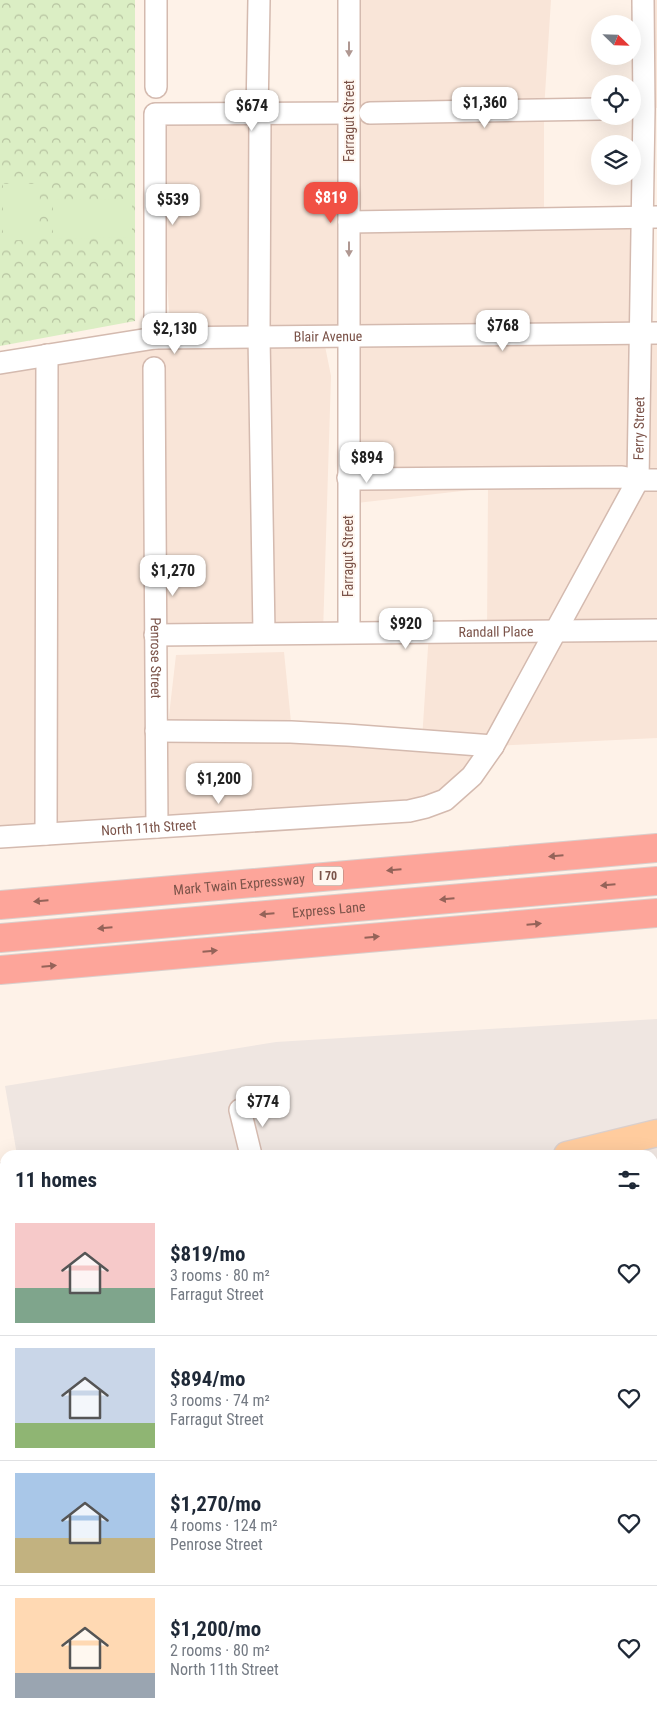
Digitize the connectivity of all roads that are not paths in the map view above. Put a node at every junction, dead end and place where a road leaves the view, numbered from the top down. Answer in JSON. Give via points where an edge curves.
{"nodes":[{"id":1,"x":156,"y":0,"type":"edge"},
{"id":2,"x":259,"y":0,"type":"edge"},
{"id":3,"x":349,"y":0,"type":"edge"},
{"id":4,"x":643,"y":0,"type":"edge"},
{"id":5,"x":156,"y":87,"type":"dead end"},
{"id":6,"x":591,"y":109,"type":"edge"},
{"id":7,"x":645,"y":109,"type":"edge"},
{"id":8,"x":370,"y":112,"type":"dead end"},
{"id":9,"x":349,"y":113,"type":"junction"},
{"id":10,"x":258,"y":114,"type":"junction"},
{"id":11,"x":650,"y":217,"type":"edge"},
{"id":12,"x":349,"y":222,"type":"junction"},
{"id":13,"x":649,"y":333,"type":"edge"},
{"id":14,"x":348,"y":335,"type":"junction"},
{"id":15,"x":259,"y":336,"type":"junction"},
{"id":16,"x":155,"y":338,"type":"junction"},
{"id":17,"x":47,"y":355,"type":"junction"},
{"id":18,"x":0,"y":363,"type":"edge"},
{"id":19,"x":154,"y":368,"type":"dead end"},
{"id":20,"x":348,"y":478,"type":"junction"},
{"id":21,"x":647,"y":480,"type":"edge"},
{"id":22,"x":657,"y":630,"type":"edge"},
{"id":23,"x":556,"y":631,"type":"junction"},
{"id":24,"x":349,"y":632,"type":"junction"},
{"id":25,"x":264,"y":633,"type":"junction"},
{"id":26,"x":155,"y":635,"type":"junction"},
{"id":27,"x":156,"y":731,"type":"junction"},
{"id":28,"x":493,"y":746,"type":"junction"},
{"id":29,"x":444,"y":800,"type":"joint"},
{"id":30,"x":156,"y":827,"type":"junction"},
{"id":31,"x":46,"y":834,"type":"junction"},
{"id":32,"x":0,"y":837,"type":"edge"},
{"id":33,"x":657,"y":848,"type":"edge"},
{"id":34,"x":657,"y":880,"type":"edge"},
{"id":35,"x":0,"y":905,"type":"edge"},
{"id":36,"x":657,"y":913,"type":"edge"},
{"id":37,"x":0,"y":938,"type":"edge"},
{"id":38,"x":0,"y":970,"type":"edge"},
{"id":39,"x":240,"y":1110,"type":"dead end"},
{"id":40,"x":657,"y":1133,"type":"edge"},
{"id":41,"x":622,"y":1149,"type":"edge"},
{"id":42,"x":250,"y":1150,"type":"edge"}],
"edges":[{"from":1,"to":5,"type":"street"},
{"from":2,"to":10,"type":"street"},
{"from":3,"to":9,"type":"street","name":"Farragut Street","one_way":true},
{"from":4,"to":7,"type":"street","name":"Ferry Street"},
{"from":6,"to":8,"type":"street"},
{"from":7,"to":11,"type":"street","name":"Ferry Street"},
{"from":9,"to":10,"type":"street"},
{"from":9,"to":12,"type":"street","name":"Farragut Street"},
{"from":10,"to":15,"type":"street"},
{"from":10,"to":16,"type":"street","via":[[155,114]]},
{"from":11,"to":12,"type":"street"},
{"from":11,"to":13,"type":"street","name":"Ferry Street"},
{"from":12,"to":14,"type":"street","name":"Farragut Street","one_way":true},
{"from":13,"to":14,"type":"street","name":"Blair Avenue"},
{"from":13,"to":21,"type":"street","name":"Ferry Street"},
{"from":14,"to":15,"type":"street","name":"Blair Avenue"},
{"from":14,"to":20,"type":"street","name":"Farragut Street"},
{"from":15,"to":16,"type":"street","name":"Blair Avenue"},
{"from":15,"to":25,"type":"street"},
{"from":16,"to":17,"type":"street","name":"Blair Avenue"},
{"from":17,"to":18,"type":"street","name":"Blair Avenue"},
{"from":17,"to":31,"type":"street"},
{"from":19,"to":26,"type":"street","name":"Penrose Street"},
{"from":20,"to":21,"type":"street","via":[[622,477]]},
{"from":20,"to":24,"type":"street","name":"Farragut Street"},
{"from":21,"to":23,"type":"street","name":"Ferry Street"},
{"from":22,"to":23,"type":"street","name":"Randall Place"},
{"from":23,"to":24,"type":"street","name":"Randall Place"},
{"from":23,"to":28,"type":"street","name":"Ferry Street"},
{"from":24,"to":25,"type":"street","name":"Randall Place"},
{"from":25,"to":26,"type":"street","name":"Randall Place"},
{"from":26,"to":27,"type":"street","name":"Penrose Street"},
{"from":27,"to":28,"type":"street","via":[[319,734]]},
{"from":27,"to":30,"type":"street","name":"Penrose Street"},
{"from":28,"to":29,"type":"street","name":"Ferry Street","via":[[472,776]]},
{"from":29,"to":30,"type":"street","name":"North 11th Street","via":[[409,811]]},
{"from":30,"to":31,"type":"street","name":"North 11th Street"},
{"from":31,"to":32,"type":"street","name":"North 11th Street"},
{"from":33,"to":35,"type":"highway","name":"Mark Twain Expressway","number":"I 70","one_way":true},
{"from":34,"to":37,"type":"highway","name":"Express Lane","one_way":true},
{"from":38,"to":36,"type":"highway","one_way":true},
{"from":39,"to":42,"type":"street"},
{"from":40,"to":41,"type":"main road"}]}
